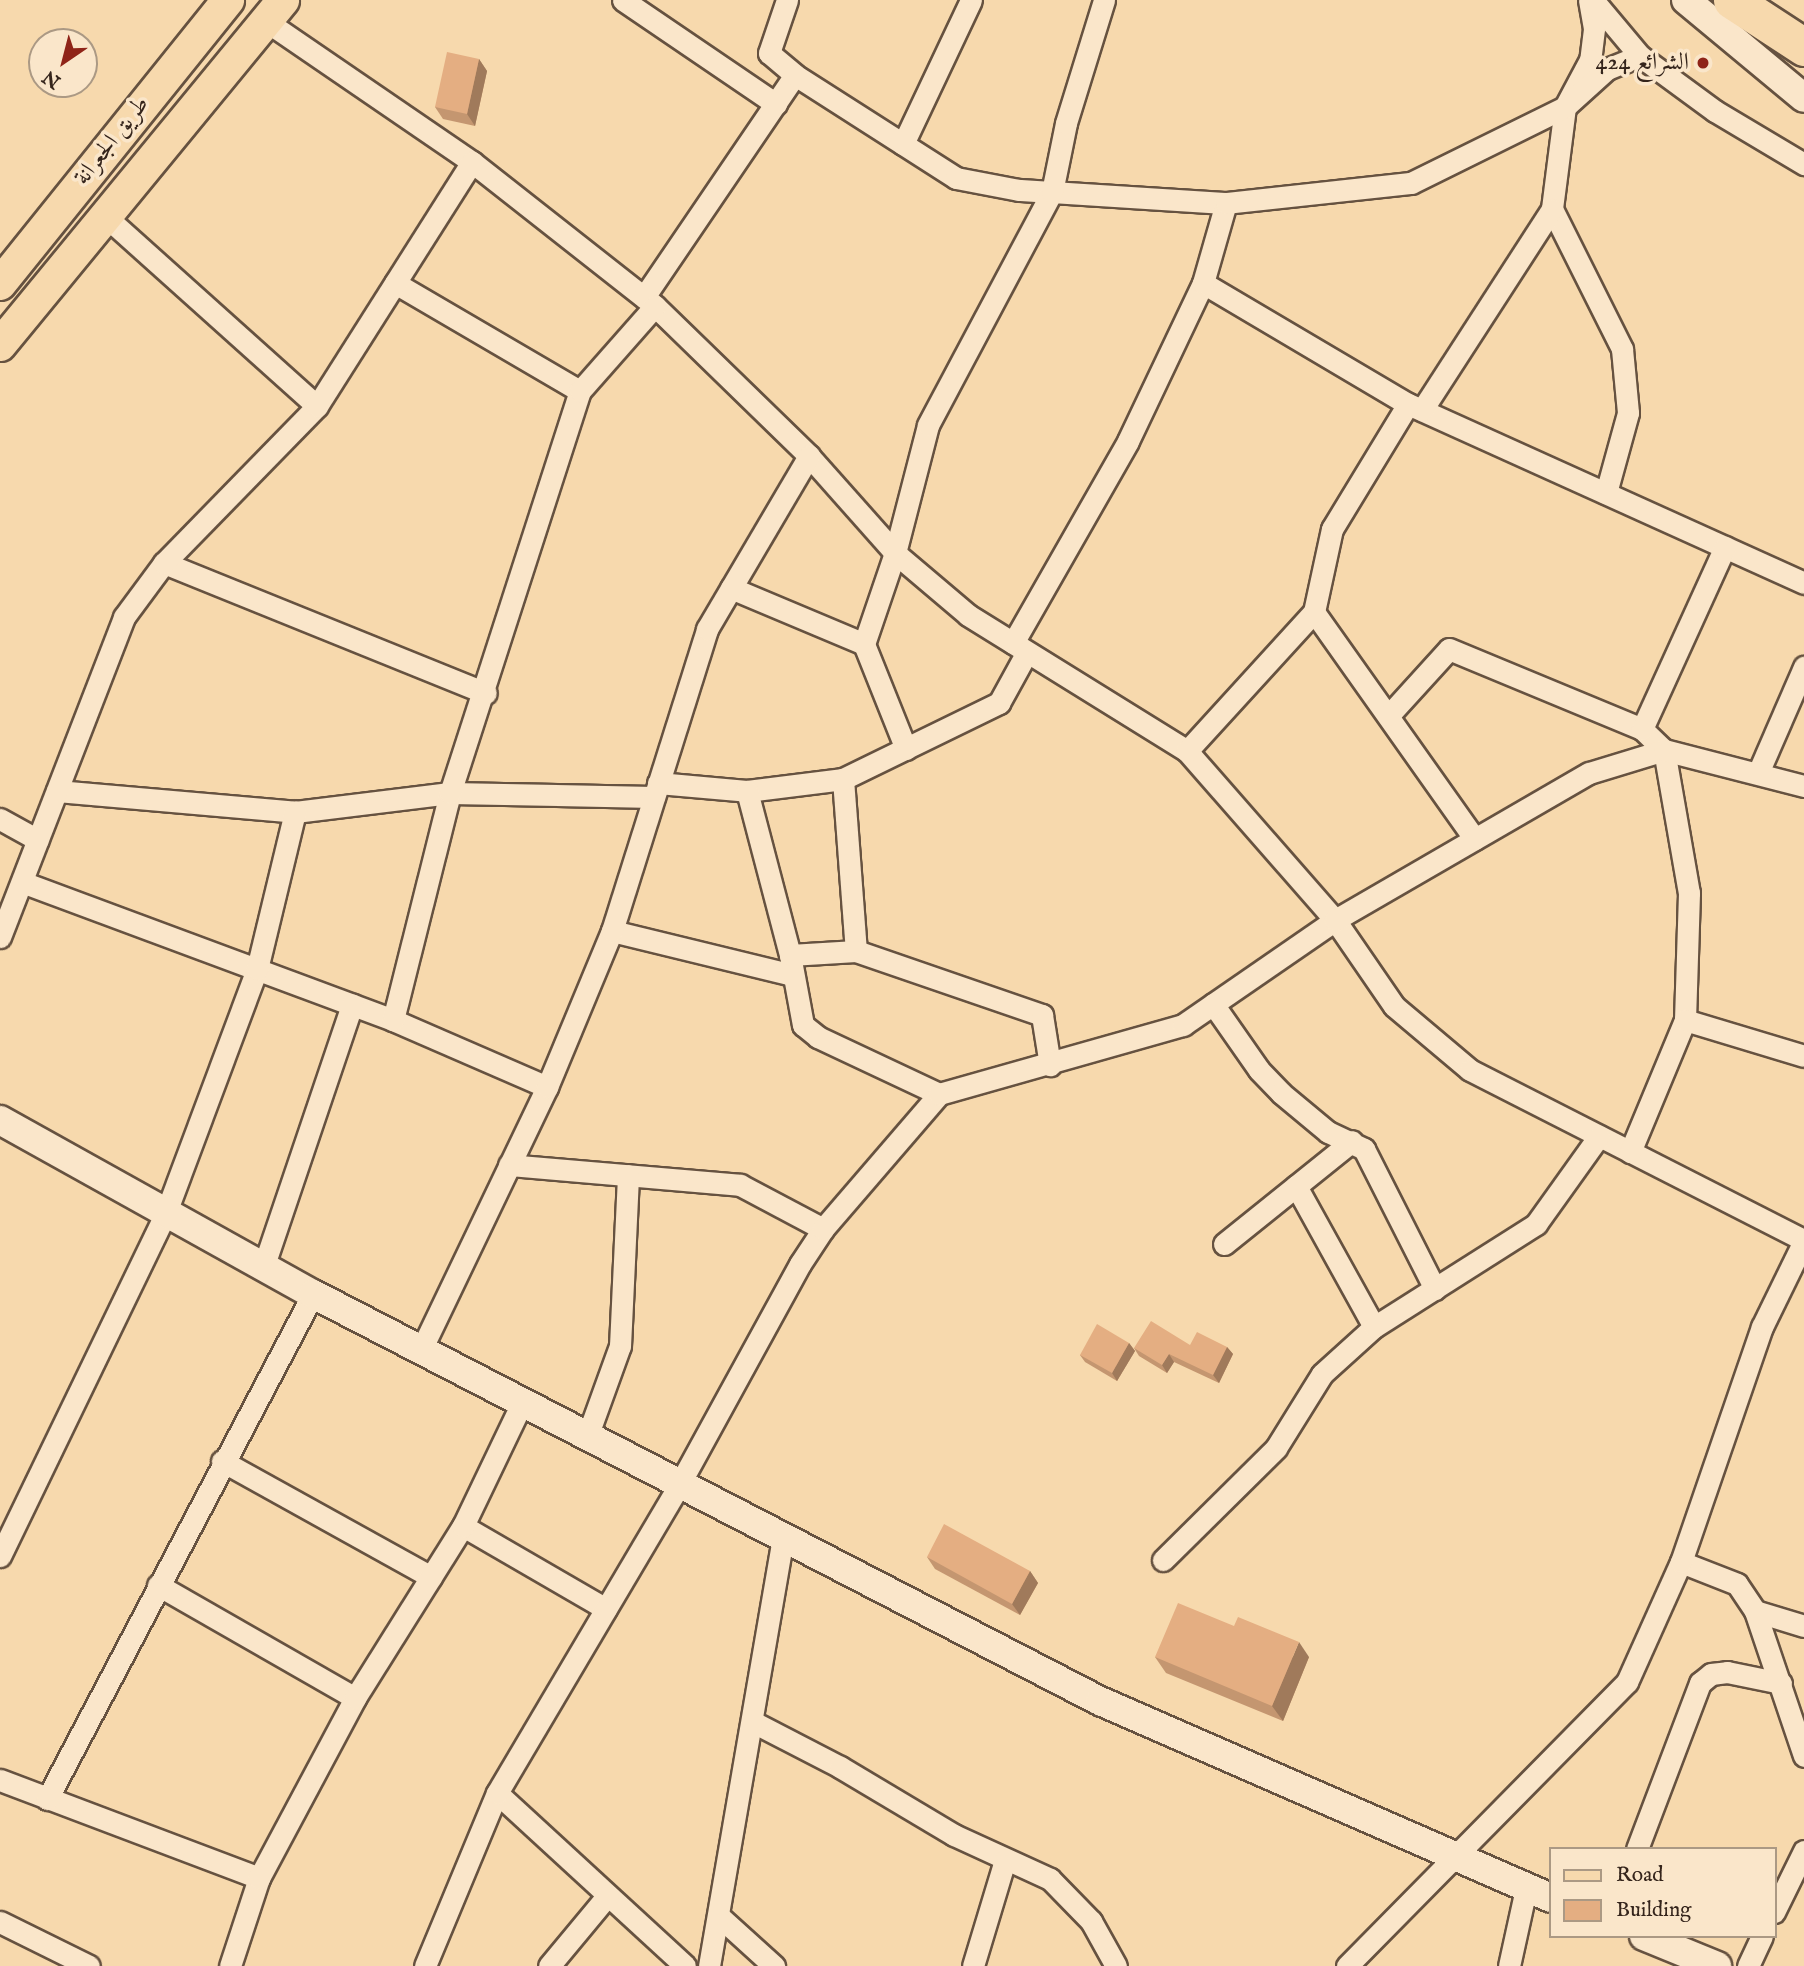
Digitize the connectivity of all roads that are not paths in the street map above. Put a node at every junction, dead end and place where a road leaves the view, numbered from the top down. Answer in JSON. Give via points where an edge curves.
{"nodes":[{"id":1,"x":228,"y":0,"type":"edge"},
{"id":2,"x":623,"y":0,"type":"edge"},
{"id":3,"x":787,"y":0,"type":"edge"},
{"id":4,"x":971,"y":0,"type":"edge"},
{"id":5,"x":1104,"y":0,"type":"edge"},
{"id":6,"x":1591,"y":0,"type":"edge"},
{"id":7,"x":1686,"y":0,"type":"edge"},
{"id":8,"x":1732,"y":0,"type":"edge"},
{"id":9,"x":274,"y":10,"type":"edge"},
{"id":10,"x":1804,"y":47,"type":"edge"},
{"id":11,"x":1640,"y":56,"type":"junction"},
{"id":12,"x":795,"y":75,"type":"junction"},
{"id":13,"x":1804,"y":98,"type":"edge"},
{"id":14,"x":776,"y":104,"type":"junction"},
{"id":15,"x":1565,"y":107,"type":"junction"},
{"id":16,"x":903,"y":144,"type":"junction"},
{"id":17,"x":472,"y":162,"type":"junction"},
{"id":18,"x":1804,"y":164,"type":"edge"},
{"id":19,"x":1052,"y":192,"type":"junction"},
{"id":20,"x":1226,"y":203,"type":"junction"},
{"id":21,"x":1552,"y":209,"type":"junction"},
{"id":22,"x":104,"y":215,"type":"junction"},
{"id":23,"x":395,"y":283,"type":"junction"},
{"id":24,"x":1203,"y":283,"type":"junction"},
{"id":25,"x":0,"y":284,"type":"edge"},
{"id":26,"x":649,"y":302,"type":"junction"},
{"id":27,"x":0,"y":345,"type":"edge"},
{"id":28,"x":580,"y":391,"type":"junction"},
{"id":29,"x":317,"y":406,"type":"junction"},
{"id":30,"x":1415,"y":407,"type":"junction"},
{"id":31,"x":809,"y":456,"type":"junction"},
{"id":32,"x":1606,"y":493,"type":"junction"},
{"id":33,"x":1726,"y":547,"type":"junction"},
{"id":34,"x":895,"y":553,"type":"junction"},
{"id":35,"x":164,"y":563,"type":"junction"},
{"id":36,"x":1804,"y":583,"type":"edge"},
{"id":37,"x":731,"y":588,"type":"junction"},
{"id":38,"x":1314,"y":612,"type":"junction"},
{"id":39,"x":864,"y":644,"type":"junction"},
{"id":40,"x":1020,"y":647,"type":"junction"},
{"id":41,"x":1804,"y":667,"type":"edge"},
{"id":42,"x":486,"y":693,"type":"junction"},
{"id":43,"x":1389,"y":715,"type":"junction"},
{"id":44,"x":1642,"y":729,"type":"junction"},
{"id":45,"x":906,"y":749,"type":"junction"},
{"id":46,"x":1664,"y":750,"type":"junction"},
{"id":47,"x":1187,"y":751,"type":"junction"},
{"id":48,"x":1758,"y":773,"type":"junction"},
{"id":49,"x":844,"y":779,"type":"junction"},
{"id":50,"x":1804,"y":786,"type":"edge"},
{"id":51,"x":656,"y":790,"type":"junction"},
{"id":52,"x":57,"y":791,"type":"junction"},
{"id":53,"x":747,"y":791,"type":"junction"},
{"id":54,"x":450,"y":793,"type":"junction"},
{"id":55,"x":295,"y":812,"type":"junction"},
{"id":56,"x":0,"y":819,"type":"edge"},
{"id":57,"x":1475,"y":839,"type":"junction"},
{"id":58,"x":38,"y":840,"type":"junction"},
{"id":59,"x":22,"y":882,"type":"junction"},
{"id":60,"x":1335,"y":920,"type":"junction"},
{"id":61,"x":612,"y":931,"type":"junction"},
{"id":62,"x":0,"y":937,"type":"edge"},
{"id":63,"x":856,"y":951,"type":"junction"},
{"id":64,"x":792,"y":965,"type":"junction"},
{"id":65,"x":257,"y":970,"type":"junction"},
{"id":66,"x":1213,"y":1004,"type":"junction"},
{"id":67,"x":352,"y":1005,"type":"junction"},
{"id":68,"x":393,"y":1020,"type":"junction"},
{"id":69,"x":1685,"y":1020,"type":"junction"},
{"id":70,"x":1804,"y":1056,"type":"edge"},
{"id":71,"x":1050,"y":1065,"type":"junction"},
{"id":72,"x":547,"y":1087,"type":"junction"},
{"id":73,"x":939,"y":1094,"type":"junction"},
{"id":74,"x":0,"y":1120,"type":"edge"},
{"id":75,"x":1599,"y":1136,"type":"junction"},
{"id":76,"x":1352,"y":1141,"type":"junction"},
{"id":77,"x":1630,"y":1152,"type":"junction"},
{"id":78,"x":509,"y":1165,"type":"junction"},
{"id":79,"x":628,"y":1175,"type":"junction"},
{"id":80,"x":1296,"y":1186,"type":"junction"},
{"id":81,"x":165,"y":1215,"type":"junction"},
{"id":82,"x":823,"y":1229,"type":"junction"},
{"id":83,"x":1804,"y":1241,"type":"edge"},
{"id":84,"x":1224,"y":1244,"type":"dead end"},
{"id":85,"x":263,"y":1268,"type":"junction"},
{"id":86,"x":1435,"y":1289,"type":"junction"},
{"id":87,"x":313,"y":1294,"type":"junction"},
{"id":88,"x":1374,"y":1327,"type":"junction"},
{"id":89,"x":421,"y":1350,"type":"junction"},
{"id":90,"x":522,"y":1403,"type":"junction"},
{"id":91,"x":587,"y":1437,"type":"junction"},
{"id":92,"x":222,"y":1461,"type":"junction"},
{"id":93,"x":678,"y":1485,"type":"junction"},
{"id":94,"x":463,"y":1526,"type":"junction"},
{"id":95,"x":783,"y":1538,"type":"junction"},
{"id":96,"x":0,"y":1556,"type":"edge"},
{"id":97,"x":1163,"y":1560,"type":"dead end"},
{"id":98,"x":1681,"y":1562,"type":"junction"},
{"id":99,"x":431,"y":1577,"type":"junction"},
{"id":100,"x":158,"y":1585,"type":"junction"},
{"id":101,"x":606,"y":1609,"type":"junction"},
{"id":102,"x":1755,"y":1611,"type":"junction"},
{"id":103,"x":1804,"y":1626,"type":"edge"},
{"id":104,"x":1781,"y":1683,"type":"junction"},
{"id":105,"x":355,"y":1698,"type":"junction"},
{"id":106,"x":753,"y":1722,"type":"junction"},
{"id":107,"x":1804,"y":1756,"type":"edge"},
{"id":108,"x":0,"y":1780,"type":"edge"},
{"id":109,"x":498,"y":1793,"type":"junction"},
{"id":110,"x":47,"y":1798,"type":"junction"},
{"id":111,"x":1638,"y":1847,"type":"edge"},
{"id":112,"x":1804,"y":1851,"type":"edge"},
{"id":113,"x":1454,"y":1858,"type":"junction"},
{"id":114,"x":1004,"y":1860,"type":"junction"},
{"id":115,"x":259,"y":1878,"type":"junction"},
{"id":116,"x":1538,"y":1893,"type":"edge"},
{"id":117,"x":608,"y":1895,"type":"junction"},
{"id":118,"x":1776,"y":1908,"type":"edge"},
{"id":119,"x":721,"y":1917,"type":"junction"},
{"id":120,"x":0,"y":1922,"type":"edge"},
{"id":121,"x":1649,"y":1938,"type":"edge"},
{"id":122,"x":1761,"y":1938,"type":"edge"},
{"id":123,"x":89,"y":1966,"type":"edge"},
{"id":124,"x":230,"y":1966,"type":"edge"},
{"id":125,"x":425,"y":1966,"type":"edge"},
{"id":126,"x":549,"y":1966,"type":"edge"},
{"id":127,"x":685,"y":1966,"type":"edge"},
{"id":128,"x":709,"y":1966,"type":"edge"},
{"id":129,"x":774,"y":1966,"type":"edge"},
{"id":130,"x":973,"y":1966,"type":"edge"},
{"id":131,"x":1116,"y":1966,"type":"edge"},
{"id":132,"x":1347,"y":1966,"type":"edge"},
{"id":133,"x":1509,"y":1966,"type":"edge"},
{"id":134,"x":1717,"y":1966,"type":"edge"},
{"id":135,"x":1748,"y":1966,"type":"edge"}],
"edges":[{"from":1,"to":25,"type":"main road","name":"طريق الجعرانة"},
{"from":2,"to":14,"type":"street"},
{"from":3,"to":12,"type":"street","via":[[769,53]]},
{"from":4,"to":16,"type":"street"},
{"from":5,"to":19,"type":"street","via":[[1066,123]]},
{"from":6,"to":11,"type":"street"},
{"from":6,"to":15,"type":"street","via":[[1590,60]]},
{"from":7,"to":13,"type":"main road"},
{"from":8,"to":10,"type":"highway"},
{"from":9,"to":17,"type":"street"},
{"from":9,"to":22,"type":"main road"},
{"from":11,"to":15,"type":"street","via":[[1607,69]]},
{"from":11,"to":18,"type":"street","via":[[1716,111]]},
{"from":12,"to":14,"type":"street"},
{"from":12,"to":16,"type":"street"},
{"from":14,"to":26,"type":"street"},
{"from":15,"to":20,"type":"street","via":[[1411,183]]},
{"from":15,"to":21,"type":"street"},
{"from":16,"to":19,"type":"street","via":[[956,178]]},
{"from":17,"to":23,"type":"street"},
{"from":17,"to":26,"type":"street"},
{"from":19,"to":20,"type":"street"},
{"from":19,"to":34,"type":"street","via":[[928,425]]},
{"from":20,"to":24,"type":"street"},
{"from":21,"to":30,"type":"street"},
{"from":21,"to":32,"type":"street","via":[[1622,349],[1628,413]]},
{"from":22,"to":27,"type":"main road"},
{"from":22,"to":29,"type":"street"},
{"from":23,"to":28,"type":"street"},
{"from":23,"to":29,"type":"street"},
{"from":24,"to":30,"type":"street"},
{"from":24,"to":40,"type":"street","via":[[1128,441]]},
{"from":26,"to":28,"type":"street"},
{"from":26,"to":31,"type":"street"},
{"from":28,"to":42,"type":"street"},
{"from":29,"to":35,"type":"street"},
{"from":30,"to":32,"type":"street"},
{"from":30,"to":38,"type":"street","via":[[1332,529]]},
{"from":31,"to":34,"type":"street"},
{"from":31,"to":37,"type":"street"},
{"from":32,"to":33,"type":"street"},
{"from":33,"to":36,"type":"street"},
{"from":33,"to":44,"type":"street"},
{"from":34,"to":39,"type":"street"},
{"from":34,"to":40,"type":"street","via":[[968,615]]},
{"from":35,"to":42,"type":"street"},
{"from":35,"to":52,"type":"street","via":[[124,617]]},
{"from":37,"to":39,"type":"street"},
{"from":37,"to":51,"type":"street","via":[[707,629]]},
{"from":38,"to":43,"type":"street"},
{"from":38,"to":47,"type":"street"},
{"from":39,"to":45,"type":"street"},
{"from":40,"to":45,"type":"street","via":[[999,703]]},
{"from":40,"to":47,"type":"street"},
{"from":41,"to":48,"type":"street"},
{"from":42,"to":54,"type":"street"},
{"from":43,"to":44,"type":"street","via":[[1449,649]]},
{"from":43,"to":57,"type":"street"},
{"from":44,"to":46,"type":"street"},
{"from":45,"to":49,"type":"street"},
{"from":46,"to":48,"type":"street"},
{"from":46,"to":57,"type":"street","via":[[1589,773]]},
{"from":46,"to":69,"type":"street","via":[[1689,893]]},
{"from":47,"to":60,"type":"street"},
{"from":48,"to":50,"type":"street"},
{"from":49,"to":53,"type":"street"},
{"from":49,"to":63,"type":"street"},
{"from":51,"to":53,"type":"street"},
{"from":51,"to":54,"type":"street"},
{"from":51,"to":61,"type":"street"},
{"from":52,"to":55,"type":"street"},
{"from":52,"to":58,"type":"street"},
{"from":53,"to":64,"type":"street"},
{"from":54,"to":55,"type":"street"},
{"from":54,"to":68,"type":"street"},
{"from":55,"to":65,"type":"street"},
{"from":56,"to":58,"type":"street"},
{"from":57,"to":60,"type":"street"},
{"from":58,"to":59,"type":"street"},
{"from":59,"to":62,"type":"street"},
{"from":59,"to":65,"type":"street"},
{"from":60,"to":66,"type":"street"},
{"from":60,"to":75,"type":"street","via":[[1394,1006],[1470,1070]]},
{"from":61,"to":64,"type":"street"},
{"from":61,"to":72,"type":"street"},
{"from":63,"to":64,"type":"street"},
{"from":63,"to":71,"type":"street","via":[[1042,1014]]},
{"from":64,"to":73,"type":"street","via":[[803,1025],[818,1037]]},
{"from":65,"to":67,"type":"street"},
{"from":65,"to":81,"type":"street"},
{"from":66,"to":71,"type":"street","via":[[1183,1025]]},
{"from":66,"to":76,"type":"street","via":[[1259,1070],[1282,1093],[1328,1132]]},
{"from":67,"to":68,"type":"street"},
{"from":67,"to":85,"type":"street"},
{"from":68,"to":72,"type":"street"},
{"from":69,"to":70,"type":"street"},
{"from":69,"to":77,"type":"street"},
{"from":71,"to":73,"type":"street"},
{"from":72,"to":78,"type":"street"},
{"from":73,"to":82,"type":"street"},
{"from":74,"to":81,"type":"main road"},
{"from":75,"to":77,"type":"street"},
{"from":75,"to":86,"type":"street","via":[[1536,1224]]},
{"from":76,"to":80,"type":"street"},
{"from":76,"to":86,"type":"street","via":[[1378,1171]]},
{"from":77,"to":83,"type":"street"},
{"from":78,"to":79,"type":"street"},
{"from":78,"to":89,"type":"street"},
{"from":79,"to":82,"type":"street","via":[[740,1185]]},
{"from":79,"to":91,"type":"street","via":[[620,1346]]},
{"from":80,"to":84,"type":"street"},
{"from":80,"to":88,"type":"street"},
{"from":81,"to":85,"type":"main road"},
{"from":81,"to":96,"type":"street"},
{"from":82,"to":93,"type":"street","via":[[745,1358]]},
{"from":83,"to":98,"type":"street","via":[[1762,1327]]},
{"from":85,"to":87,"type":"main road"},
{"from":86,"to":88,"type":"street"},
{"from":87,"to":89,"type":"main road"},
{"from":87,"to":92,"type":"street"},
{"from":88,"to":97,"type":"street","via":[[1322,1374],[1276,1448]]},
{"from":89,"to":90,"type":"main road"},
{"from":90,"to":91,"type":"main road"},
{"from":90,"to":94,"type":"street"},
{"from":91,"to":93,"type":"main road"},
{"from":92,"to":99,"type":"street"},
{"from":92,"to":100,"type":"street"},
{"from":93,"to":95,"type":"main road"},
{"from":93,"to":101,"type":"street"},
{"from":94,"to":99,"type":"street"},
{"from":94,"to":101,"type":"street"},
{"from":95,"to":106,"type":"street"},
{"from":95,"to":113,"type":"main road","via":[[1100,1701]]},
{"from":98,"to":102,"type":"street","via":[[1737,1584]]},
{"from":98,"to":113,"type":"street","via":[[1627,1682]]},
{"from":99,"to":105,"type":"street"},
{"from":100,"to":105,"type":"street"},
{"from":100,"to":110,"type":"street"},
{"from":101,"to":109,"type":"street"},
{"from":102,"to":103,"type":"street"},
{"from":102,"to":104,"type":"street"},
{"from":104,"to":107,"type":"street"},
{"from":104,"to":111,"type":"street","via":[[1727,1672],[1711,1674],[1700,1683]]},
{"from":105,"to":115,"type":"street"},
{"from":106,"to":114,"type":"street"},
{"from":106,"to":119,"type":"street"},
{"from":108,"to":110,"type":"street"},
{"from":109,"to":117,"type":"street"},
{"from":109,"to":125,"type":"street"},
{"from":110,"to":115,"type":"street"},
{"from":112,"to":118,"type":"street"},
{"from":113,"to":116,"type":"main road"},
{"from":113,"to":132,"type":"street"},
{"from":114,"to":130,"type":"street"},
{"from":114,"to":131,"type":"street","via":[[1050,1879],[1091,1921]]},
{"from":115,"to":124,"type":"street"},
{"from":116,"to":133,"type":"street"},
{"from":117,"to":126,"type":"street"},
{"from":117,"to":127,"type":"street"},
{"from":119,"to":128,"type":"street"},
{"from":119,"to":129,"type":"street"},
{"from":120,"to":123,"type":"street"},
{"from":121,"to":134,"type":"main road"},
{"from":122,"to":135,"type":"street"}]}
